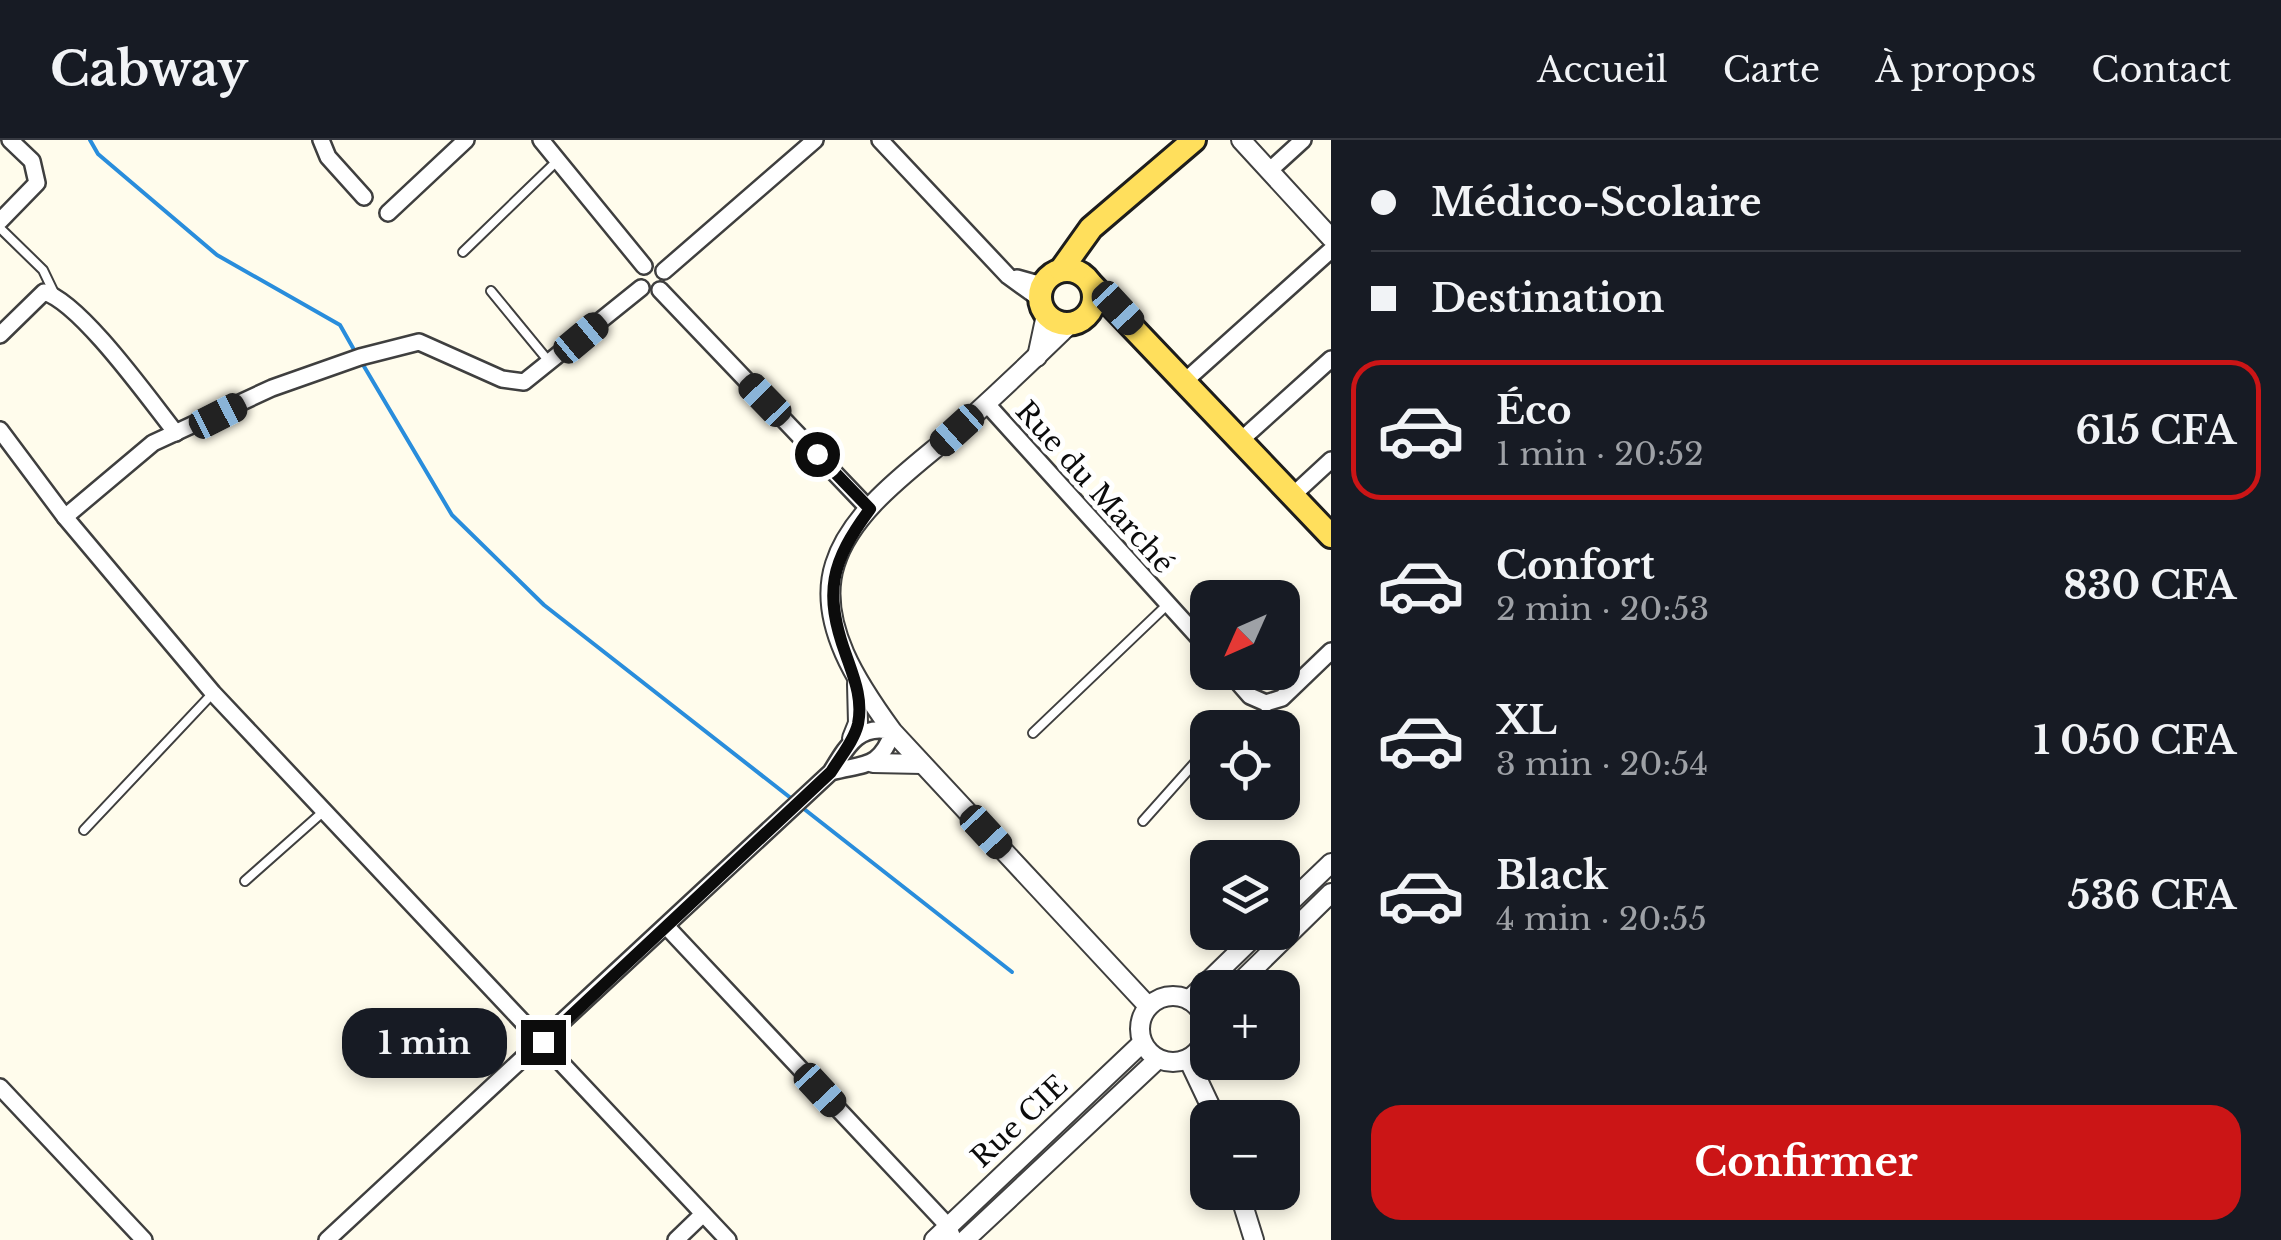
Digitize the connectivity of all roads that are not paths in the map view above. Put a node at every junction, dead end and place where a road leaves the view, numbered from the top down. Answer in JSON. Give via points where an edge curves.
{"nodes":[{"id":1,"x":10,"y":140,"type":"edge"},
{"id":2,"x":321,"y":140,"type":"edge"},
{"id":3,"x":466,"y":140,"type":"edge"},
{"id":4,"x":541,"y":140,"type":"edge"},
{"id":5,"x":814,"y":140,"type":"edge"},
{"id":6,"x":880,"y":140,"type":"edge"},
{"id":7,"x":1194,"y":140,"type":"edge"},
{"id":8,"x":1242,"y":140,"type":"edge"},
{"id":9,"x":1304,"y":140,"type":"edge"},
{"id":10,"x":558,"y":160,"type":"junction"},
{"id":11,"x":1269,"y":171,"type":"junction"},
{"id":12,"x":364,"y":197,"type":"dead end"},
{"id":13,"x":388,"y":213,"type":"dead end"},
{"id":14,"x":0,"y":224,"type":"edge"},
{"id":15,"x":1331,"y":238,"type":"edge"},
{"id":16,"x":1331,"y":250,"type":"edge"},
{"id":17,"x":463,"y":252,"type":"dead end"},
{"id":18,"x":644,"y":266,"type":"junction"},
{"id":19,"x":664,"y":270,"type":"junction"},
{"id":20,"x":641,"y":288,"type":"junction"},
{"id":21,"x":660,"y":290,"type":"junction"},
{"id":22,"x":1066,"y":290,"type":"junction"},
{"id":23,"x":490,"y":291,"type":"dead end"},
{"id":24,"x":55,"y":295,"type":"junction"},
{"id":25,"x":1070,"y":324,"type":"joint"},
{"id":26,"x":0,"y":335,"type":"edge"},
{"id":27,"x":1037,"y":358,"type":"junction"},
{"id":28,"x":1331,"y":359,"type":"edge"},
{"id":29,"x":550,"y":364,"type":"junction"},
{"id":30,"x":1185,"y":381,"type":"junction"},
{"id":31,"x":986,"y":404,"type":"junction"},
{"id":32,"x":0,"y":430,"type":"edge"},
{"id":33,"x":176,"y":432,"type":"junction"},
{"id":34,"x":1241,"y":440,"type":"junction"},
{"id":35,"x":1331,"y":460,"type":"edge"},
{"id":36,"x":1292,"y":496,"type":"junction"},
{"id":37,"x":870,"y":509,"type":"junction"},
{"id":38,"x":65,"y":516,"type":"junction"},
{"id":39,"x":1331,"y":536,"type":"edge"},
{"id":40,"x":1168,"y":604,"type":"junction"},
{"id":41,"x":1190,"y":628,"type":"edge"},
{"id":42,"x":1331,"y":651,"type":"edge"},
{"id":43,"x":857,"y":683,"type":"junction"},
{"id":44,"x":1245,"y":690,"type":"edge"},
{"id":45,"x":213,"y":693,"type":"junction"},
{"id":46,"x":1266,"y":703,"type":"junction"},
{"id":47,"x":1266,"y":710,"type":"edge"},
{"id":48,"x":892,"y":732,"type":"junction"},
{"id":49,"x":1033,"y":733,"type":"dead end"},
{"id":50,"x":852,"y":738,"type":"junction"},
{"id":51,"x":873,"y":763,"type":"junction"},
{"id":52,"x":922,"y":764,"type":"junction"},
{"id":53,"x":1190,"y":768,"type":"edge"},
{"id":54,"x":831,"y":772,"type":"junction"},
{"id":55,"x":324,"y":811,"type":"junction"},
{"id":56,"x":1142,"y":821,"type":"dead end"},
{"id":57,"x":84,"y":830,"type":"dead end"},
{"id":58,"x":1331,"y":863,"type":"edge"},
{"id":59,"x":245,"y":880,"type":"dead end"},
{"id":60,"x":1331,"y":892,"type":"edge"},
{"id":61,"x":1300,"y":893,"type":"edge"},
{"id":62,"x":668,"y":927,"type":"junction"},
{"id":63,"x":1240,"y":950,"type":"edge"},
{"id":64,"x":1252,"y":970,"type":"edge"},
{"id":65,"x":1189,"y":1000,"type":"joint"},
{"id":66,"x":1148,"y":1006,"type":"junction"},
{"id":67,"x":543,"y":1042,"type":"junction"},
{"id":68,"x":1142,"y":1043,"type":"junction"},
{"id":69,"x":1158,"y":1058,"type":"junction"},
{"id":70,"x":1188,"y":1059,"type":"joint"},
{"id":71,"x":0,"y":1087,"type":"edge"},
{"id":72,"x":1207,"y":1100,"type":"edge"},
{"id":73,"x":1242,"y":1210,"type":"edge"},
{"id":74,"x":1245,"y":1210,"type":"edge"},
{"id":75,"x":704,"y":1214,"type":"junction"},
{"id":76,"x":951,"y":1233,"type":"edge"},
{"id":77,"x":144,"y":1240,"type":"edge"},
{"id":78,"x":327,"y":1240,"type":"edge"},
{"id":79,"x":676,"y":1240,"type":"edge"},
{"id":80,"x":728,"y":1240,"type":"edge"},
{"id":81,"x":934,"y":1240,"type":"edge"},
{"id":82,"x":965,"y":1240,"type":"edge"},
{"id":83,"x":1245,"y":1240,"type":"edge"},
{"id":84,"x":1254,"y":1240,"type":"edge"}],
"edges":[{"from":1,"to":14,"type":"street","via":[[32,162],[37,183]]},
{"from":2,"to":12,"type":"street"},
{"from":3,"to":13,"type":"street"},
{"from":4,"to":10,"type":"street"},
{"from":5,"to":19,"type":"street"},
{"from":6,"to":22,"type":"street","via":[[1008,276]]},
{"from":7,"to":22,"type":"main road","via":[[1091,228]]},
{"from":8,"to":11,"type":"street"},
{"from":9,"to":11,"type":"street"},
{"from":10,"to":17,"type":"lane"},
{"from":10,"to":18,"type":"street"},
{"from":11,"to":15,"type":"street"},
{"from":14,"to":24,"type":"lane","via":[[43,270]]},
{"from":16,"to":30,"type":"street"},
{"from":18,"to":19,"type":"street"},
{"from":18,"to":20,"type":"street","via":[[637,278]]},
{"from":19,"to":21,"type":"street"},
{"from":20,"to":21,"type":"street"},
{"from":20,"to":29,"type":"street"},
{"from":21,"to":37,"type":"street"},
{"from":22,"to":25,"type":"main road"},
{"from":22,"to":27,"type":"street"},
{"from":22,"to":30,"type":"main road","via":[[1118,308]]},
{"from":23,"to":29,"type":"lane"},
{"from":24,"to":26,"type":"street","via":[[44,292]]},
{"from":24,"to":33,"type":"street"},
{"from":25,"to":27,"type":"street"},
{"from":27,"to":31,"type":"street"},
{"from":28,"to":34,"type":"street"},
{"from":29,"to":33,"type":"street","via":[[534,378],[511,381],[419,342],[272,388]]},
{"from":30,"to":34,"type":"main road"},
{"from":31,"to":37,"type":"street"},
{"from":31,"to":40,"type":"street","name":"Rue du Marché"},
{"from":32,"to":38,"type":"street"},
{"from":33,"to":38,"type":"street"},
{"from":34,"to":36,"type":"main road"},
{"from":35,"to":36,"type":"street"},
{"from":36,"to":39,"type":"main road"},
{"from":37,"to":43,"type":"street","via":[[835,564],[831,591]]},
{"from":38,"to":45,"type":"street"},
{"from":40,"to":41,"type":"street","name":"Rue du Marché"},
{"from":40,"to":49,"type":"lane"},
{"from":42,"to":46,"type":"street","via":[[1282,698]]},
{"from":43,"to":48,"type":"street"},
{"from":43,"to":50,"type":"street"},
{"from":44,"to":46,"type":"street"},
{"from":45,"to":55,"type":"street"},
{"from":45,"to":57,"type":"lane"},
{"from":46,"to":47,"type":"lane"},
{"from":48,"to":50,"type":"street"},
{"from":48,"to":51,"type":"street"},
{"from":48,"to":52,"type":"street"},
{"from":50,"to":54,"type":"street"},
{"from":51,"to":52,"type":"street"},
{"from":51,"to":54,"type":"street"},
{"from":52,"to":66,"type":"street"},
{"from":53,"to":56,"type":"lane"},
{"from":54,"to":62,"type":"street"},
{"from":55,"to":59,"type":"lane"},
{"from":55,"to":67,"type":"street"},
{"from":58,"to":61,"type":"street"},
{"from":60,"to":64,"type":"street"},
{"from":62,"to":67,"type":"street"},
{"from":62,"to":76,"type":"street"},
{"from":63,"to":65,"type":"street"},
{"from":65,"to":66,"type":"street","via":[[1175,995]]},
{"from":66,"to":68,"type":"street","via":[[1140,1024]]},
{"from":67,"to":75,"type":"street"},
{"from":67,"to":78,"type":"street"},
{"from":68,"to":69,"type":"street"},
{"from":68,"to":76,"type":"street","name":"Rue CIE"},
{"from":69,"to":70,"type":"street"},
{"from":69,"to":82,"type":"street","name":"Rue CIE"},
{"from":70,"to":72,"type":"street"},
{"from":71,"to":77,"type":"street"},
{"from":73,"to":83,"type":"street"},
{"from":74,"to":84,"type":"street"},
{"from":75,"to":79,"type":"street"},
{"from":75,"to":80,"type":"street"},
{"from":76,"to":81,"type":"street","name":"Rue CIE"}]}
